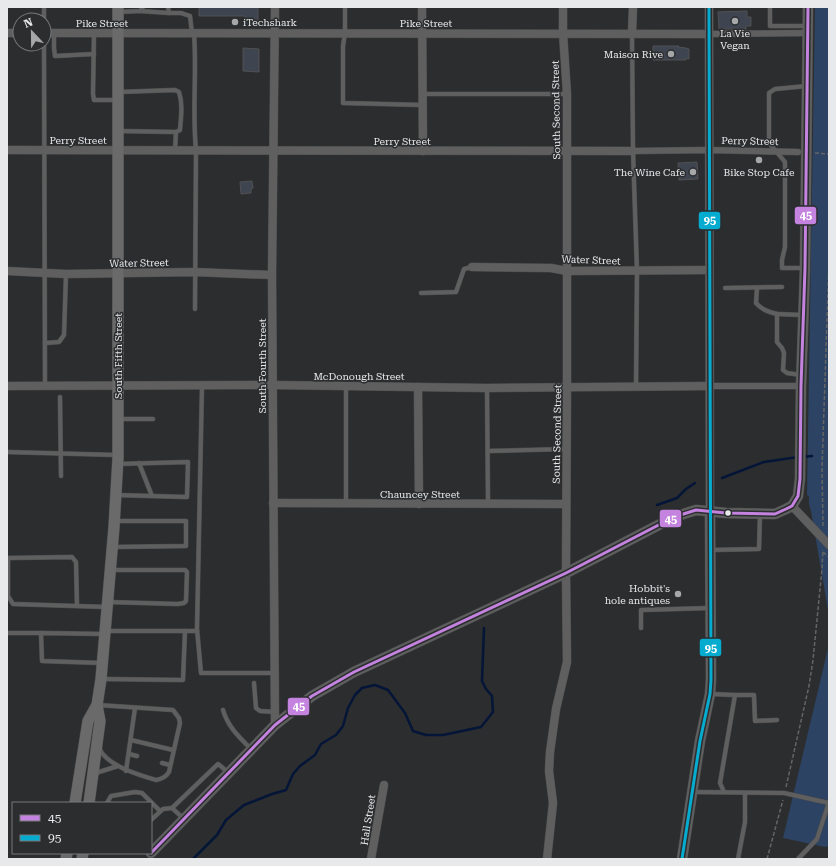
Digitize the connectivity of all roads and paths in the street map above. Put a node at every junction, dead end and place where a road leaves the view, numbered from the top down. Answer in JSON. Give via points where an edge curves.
{"nodes":[{"id":1,"x":168,"y":7,"type":"edge"},
{"id":2,"x":275,"y":7,"type":"edge"},
{"id":3,"x":345,"y":7,"type":"edge"},
{"id":4,"x":422,"y":7,"type":"edge"},
{"id":5,"x":563,"y":7,"type":"edge"},
{"id":6,"x":633,"y":7,"type":"edge"},
{"id":7,"x":708,"y":7,"type":"edge"},
{"id":8,"x":770,"y":7,"type":"edge"},
{"id":9,"x":808,"y":7,"type":"edge"},
{"id":10,"x":141,"y":9,"type":"edge"},
{"id":11,"x":118,"y":10,"type":"edge"},
{"id":12,"x":168,"y":13,"type":"junction"},
{"id":13,"x":808,"y":30,"type":"junction"},
{"id":14,"x":54,"y":33,"type":"joint"},
{"id":15,"x":94,"y":33,"type":"junction"},
{"id":16,"x":118,"y":33,"type":"junction"},
{"id":17,"x":193,"y":33,"type":"junction"},
{"id":18,"x":276,"y":33,"type":"junction"},
{"id":19,"x":345,"y":33,"type":"junction"},
{"id":20,"x":422,"y":33,"type":"junction"},
{"id":21,"x":563,"y":33,"type":"junction"},
{"id":22,"x":632,"y":33,"type":"junction"},
{"id":23,"x":709,"y":34,"type":"junction"},
{"id":24,"x":44,"y":52,"type":"edge"},
{"id":25,"x":94,"y":54,"type":"junction"},
{"id":26,"x":807,"y":86,"type":"junction"},
{"id":27,"x":423,"y":94,"type":"junction"},
{"id":28,"x":567,"y":94,"type":"junction"},
{"id":29,"x":118,"y":96,"type":"junction"},
{"id":30,"x":423,"y":105,"type":"junction"},
{"id":31,"x":118,"y":130,"type":"junction"},
{"id":32,"x":178,"y":131,"type":"junction"},
{"id":33,"x":7,"y":150,"type":"edge"},
{"id":34,"x":44,"y":150,"type":"junction"},
{"id":35,"x":118,"y":150,"type":"junction"},
{"id":36,"x":174,"y":150,"type":"junction"},
{"id":37,"x":196,"y":150,"type":"junction"},
{"id":38,"x":274,"y":150,"type":"junction"},
{"id":39,"x":709,"y":150,"type":"junction"},
{"id":40,"x":424,"y":151,"type":"junction"},
{"id":41,"x":567,"y":151,"type":"junction"},
{"id":42,"x":633,"y":151,"type":"junction"},
{"id":43,"x":776,"y":152,"type":"junction"},
{"id":44,"x":798,"y":152,"type":"dead end"},
{"id":45,"x":812,"y":152,"type":"dead end"},
{"id":46,"x":829,"y":154,"type":"edge"},
{"id":47,"x":829,"y":262,"type":"edge"},
{"id":48,"x":472,"y":267,"type":"joint"},
{"id":49,"x":805,"y":268,"type":"junction"},
{"id":50,"x":709,"y":270,"type":"junction"},
{"id":51,"x":7,"y":271,"type":"edge"},
{"id":52,"x":567,"y":271,"type":"junction"},
{"id":53,"x":637,"y":271,"type":"junction"},
{"id":54,"x":194,"y":272,"type":"junction"},
{"id":55,"x":44,"y":273,"type":"junction"},
{"id":56,"x":118,"y":273,"type":"junction"},
{"id":57,"x":66,"y":274,"type":"junction"},
{"id":58,"x":272,"y":275,"type":"junction"},
{"id":59,"x":782,"y":287,"type":"dead end"},
{"id":60,"x":725,"y":288,"type":"dead end"},
{"id":61,"x":757,"y":288,"type":"junction"},
{"id":62,"x":421,"y":293,"type":"dead end"},
{"id":63,"x":195,"y":309,"type":"dead end"},
{"id":64,"x":777,"y":314,"type":"junction"},
{"id":65,"x":804,"y":315,"type":"junction"},
{"id":66,"x":45,"y":343,"type":"junction"},
{"id":67,"x":802,"y":380,"type":"junction"},
{"id":68,"x":826,"y":383,"type":"junction"},
{"id":69,"x":829,"y":383,"type":"edge"},
{"id":70,"x":272,"y":385,"type":"junction"},
{"id":71,"x":7,"y":386,"type":"edge"},
{"id":72,"x":45,"y":386,"type":"junction"},
{"id":73,"x":117,"y":386,"type":"junction"},
{"id":74,"x":202,"y":386,"type":"junction"},
{"id":75,"x":346,"y":386,"type":"junction"},
{"id":76,"x":710,"y":386,"type":"junction"},
{"id":77,"x":418,"y":387,"type":"junction"},
{"id":78,"x":567,"y":387,"type":"junction"},
{"id":79,"x":636,"y":387,"type":"junction"},
{"id":80,"x":487,"y":388,"type":"junction"},
{"id":81,"x":60,"y":397,"type":"dead end"},
{"id":82,"x":118,"y":419,"type":"junction"},
{"id":83,"x":153,"y":419,"type":"dead end"},
{"id":84,"x":566,"y":449,"type":"junction"},
{"id":85,"x":488,"y":451,"type":"junction"},
{"id":86,"x":7,"y":452,"type":"edge"},
{"id":87,"x":60,"y":453,"type":"junction"},
{"id":88,"x":118,"y":459,"type":"junction"},
{"id":89,"x":139,"y":463,"type":"junction"},
{"id":90,"x":61,"y":476,"type":"dead end"},
{"id":91,"x":116,"y":495,"type":"junction"},
{"id":92,"x":152,"y":496,"type":"junction"},
{"id":93,"x":273,"y":503,"type":"junction"},
{"id":94,"x":346,"y":503,"type":"junction"},
{"id":95,"x":419,"y":504,"type":"junction"},
{"id":96,"x":488,"y":504,"type":"junction"},
{"id":97,"x":566,"y":504,"type":"junction"},
{"id":98,"x":792,"y":506,"type":"junction"},
{"id":99,"x":710,"y":510,"type":"junction"},
{"id":100,"x":760,"y":514,"type":"junction"},
{"id":101,"x":114,"y":521,"type":"junction"},
{"id":102,"x":823,"y":538,"type":"junction"},
{"id":103,"x":829,"y":545,"type":"edge"},
{"id":104,"x":112,"y":547,"type":"junction"},
{"id":105,"x":710,"y":550,"type":"junction"},
{"id":106,"x":822,"y":551,"type":"junction"},
{"id":107,"x":829,"y":557,"type":"edge"},
{"id":108,"x":8,"y":558,"type":"edge"},
{"id":109,"x":110,"y":570,"type":"junction"},
{"id":110,"x":566,"y":574,"type":"junction"},
{"id":111,"x":107,"y":604,"type":"junction"},
{"id":112,"x":77,"y":606,"type":"junction"},
{"id":113,"x":710,"y":608,"type":"junction"},
{"id":114,"x":641,"y":628,"type":"dead end"},
{"id":115,"x":185,"y":631,"type":"junction"},
{"id":116,"x":197,"y":631,"type":"junction"},
{"id":117,"x":42,"y":633,"type":"junction"},
{"id":118,"x":105,"y":633,"type":"junction"},
{"id":119,"x":7,"y":634,"type":"edge"},
{"id":120,"x":102,"y":662,"type":"junction"},
{"id":121,"x":274,"y":674,"type":"junction"},
{"id":122,"x":101,"y":679,"type":"junction"},
{"id":123,"x":254,"y":683,"type":"dead end"},
{"id":124,"x":710,"y":694,"type":"junction"},
{"id":125,"x":735,"y":695,"type":"junction"},
{"id":126,"x":97,"y":705,"type":"junction"},
{"id":127,"x":135,"y":708,"type":"junction"},
{"id":128,"x":223,"y":710,"type":"dead end"},
{"id":129,"x":275,"y":712,"type":"junction"},
{"id":130,"x":777,"y":720,"type":"dead end"},
{"id":131,"x":275,"y":724,"type":"junction"},
{"id":132,"x":131,"y":740,"type":"junction"},
{"id":133,"x":97,"y":744,"type":"junction"},
{"id":134,"x":252,"y":749,"type":"junction"},
{"id":135,"x":173,"y":750,"type":"junction"},
{"id":136,"x":129,"y":754,"type":"junction"},
{"id":137,"x":137,"y":756,"type":"dead end"},
{"id":138,"x":162,"y":763,"type":"dead end"},
{"id":139,"x":170,"y":765,"type":"junction"},
{"id":140,"x":118,"y":766,"type":"junction"},
{"id":141,"x":126,"y":771,"type":"junction"},
{"id":142,"x":229,"y":773,"type":"junction"},
{"id":143,"x":92,"y":776,"type":"junction"},
{"id":144,"x":384,"y":785,"type":"dead end"},
{"id":145,"x":692,"y":792,"type":"junction"},
{"id":146,"x":724,"y":792,"type":"junction"},
{"id":147,"x":746,"y":793,"type":"junction"},
{"id":148,"x":784,"y":794,"type":"junction"},
{"id":149,"x":75,"y":802,"type":"edge"},
{"id":150,"x":89,"y":802,"type":"edge"},
{"id":151,"x":107,"y":802,"type":"edge"},
{"id":152,"x":151,"y":802,"type":"edge"},
{"id":153,"x":152,"y":803,"type":"edge"},
{"id":154,"x":829,"y":803,"type":"edge"},
{"id":155,"x":172,"y":808,"type":"junction"},
{"id":156,"x":160,"y":811,"type":"junction"},
{"id":157,"x":152,"y":819,"type":"edge"},
{"id":158,"x":184,"y":819,"type":"junction"},
{"id":159,"x":152,"y":852,"type":"edge"},
{"id":160,"x":372,"y":859,"type":"edge"},
{"id":161,"x":547,"y":859,"type":"edge"},
{"id":162,"x":682,"y":859,"type":"edge"},
{"id":163,"x":738,"y":859,"type":"edge"},
{"id":164,"x":767,"y":859,"type":"edge"},
{"id":165,"x":798,"y":859,"type":"edge"}],
"edges":[{"from":1,"to":12,"type":"lane"},
{"from":2,"to":18,"type":"street","name":"South Fourth Street"},
{"from":3,"to":19,"type":"lane"},
{"from":4,"to":20,"type":"street"},
{"from":5,"to":21,"type":"street","name":"South Second Street"},
{"from":6,"to":22,"type":"street"},
{"from":7,"to":23,"type":"street"},
{"from":8,"to":13,"type":"lane","via":[[770,26]]},
{"from":9,"to":13,"type":"street"},
{"from":10,"to":11,"type":"lane"},
{"from":10,"to":12,"type":"lane"},
{"from":11,"to":16,"type":"main road","name":"South Fifth Street"},
{"from":12,"to":17,"type":"lane","via":[[190,16]]},
{"from":13,"to":23,"type":"street","name":"Pike Street"},
{"from":13,"to":26,"type":"street"},
{"from":14,"to":15,"type":"street","name":"Pike Street"},
{"from":14,"to":25,"type":"lane","via":[[55,56]]},
{"from":15,"to":16,"type":"street","name":"Pike Street"},
{"from":15,"to":25,"type":"lane"},
{"from":16,"to":17,"type":"street","name":"Pike Street"},
{"from":16,"to":29,"type":"main road","name":"South Fifth Street"},
{"from":17,"to":18,"type":"street","name":"Pike Street"},
{"from":17,"to":37,"type":"lane"},
{"from":18,"to":19,"type":"street","name":"Pike Street"},
{"from":18,"to":38,"type":"street","name":"South Fourth Street"},
{"from":19,"to":20,"type":"street","name":"Pike Street"},
{"from":19,"to":30,"type":"lane","via":[[343,104]]},
{"from":20,"to":21,"type":"street","name":"Pike Street"},
{"from":20,"to":27,"type":"street"},
{"from":21,"to":22,"type":"street","name":"Pike Street"},
{"from":21,"to":28,"type":"street","name":"South Second Street"},
{"from":22,"to":23,"type":"street","name":"Pike Street"},
{"from":22,"to":42,"type":"lane"},
{"from":23,"to":39,"type":"street"},
{"from":24,"to":34,"type":"lane"},
{"from":25,"to":29,"type":"lane","via":[[94,100]]},
{"from":26,"to":43,"type":"lane","via":[[775,89],[769,93],[769,143]]},
{"from":26,"to":49,"type":"street"},
{"from":27,"to":28,"type":"lane"},
{"from":27,"to":30,"type":"street"},
{"from":28,"to":41,"type":"street","name":"South Second Street"},
{"from":29,"to":31,"type":"main road","name":"South Fifth Street"},
{"from":29,"to":32,"type":"lane","via":[[175,90],[179,92],[181,106]]},
{"from":30,"to":40,"type":"street"},
{"from":31,"to":32,"type":"lane"},
{"from":31,"to":35,"type":"main road","name":"South Fifth Street"},
{"from":32,"to":36,"type":"lane"},
{"from":33,"to":34,"type":"street","name":"Perry Street"},
{"from":34,"to":35,"type":"street","name":"Perry Street"},
{"from":34,"to":55,"type":"lane"},
{"from":35,"to":36,"type":"street","name":"Perry Street"},
{"from":35,"to":56,"type":"main road","name":"South Fifth Street"},
{"from":36,"to":37,"type":"street","name":"Perry Street"},
{"from":37,"to":38,"type":"street","name":"Perry Street"},
{"from":37,"to":54,"type":"lane"},
{"from":38,"to":40,"type":"street","name":"Perry Street"},
{"from":38,"to":58,"type":"street","name":"South Fourth Street"},
{"from":39,"to":42,"type":"street","name":"Perry Street"},
{"from":39,"to":43,"type":"street","name":"Perry Street"},
{"from":39,"to":50,"type":"street"},
{"from":40,"to":41,"type":"street","name":"Perry Street"},
{"from":41,"to":42,"type":"street","name":"Perry Street"},
{"from":41,"to":52,"type":"street","name":"South Second Street"},
{"from":42,"to":53,"type":"lane"},
{"from":43,"to":44,"type":"street","name":"Perry Street"},
{"from":43,"to":49,"type":"lane","via":[[785,162],[785,247],[782,268]]},
{"from":45,"to":46,"type":"path"},
{"from":47,"to":68,"type":"path"},
{"from":48,"to":52,"type":"street","name":"Water Street","via":[[551,268]]},
{"from":48,"to":62,"type":"lane","via":[[464,269],[456,292]]},
{"from":49,"to":65,"type":"street"},
{"from":50,"to":53,"type":"street","name":"Water Street"},
{"from":50,"to":76,"type":"street"},
{"from":51,"to":55,"type":"street","name":"Water Street"},
{"from":52,"to":53,"type":"street","name":"Water Street"},
{"from":52,"to":78,"type":"street","name":"South Second Street"},
{"from":53,"to":79,"type":"lane"},
{"from":54,"to":56,"type":"street","name":"Water Street"},
{"from":54,"to":58,"type":"street","name":"Water Street"},
{"from":54,"to":63,"type":"lane"},
{"from":55,"to":57,"type":"street","name":"Water Street"},
{"from":55,"to":66,"type":"lane"},
{"from":56,"to":57,"type":"street","name":"Water Street"},
{"from":56,"to":73,"type":"main road","name":"South Fifth Street"},
{"from":57,"to":66,"type":"lane","via":[[64,335],[59,342]]},
{"from":58,"to":70,"type":"street","name":"South Fourth Street"},
{"from":59,"to":61,"type":"lane"},
{"from":60,"to":61,"type":"lane"},
{"from":61,"to":64,"type":"lane","via":[[756,303],[759,307]]},
{"from":64,"to":65,"type":"lane"},
{"from":64,"to":67,"type":"lane","via":[[777,342],[784,353],[783,370]]},
{"from":65,"to":67,"type":"street"},
{"from":66,"to":72,"type":"lane"},
{"from":67,"to":76,"type":"street"},
{"from":67,"to":98,"type":"street","via":[[800,479],[798,496]]},
{"from":68,"to":69,"type":"path"},
{"from":68,"to":102,"type":"path","via":[[822,468]]},
{"from":70,"to":74,"type":"street","name":"McDonough Street"},
{"from":70,"to":75,"type":"street","name":"McDonough Street"},
{"from":70,"to":93,"type":"street","name":"South Fourth Street"},
{"from":71,"to":72,"type":"street","name":"McDonough Street"},
{"from":72,"to":73,"type":"street","name":"McDonough Street"},
{"from":73,"to":74,"type":"street","name":"McDonough Street"},
{"from":73,"to":82,"type":"main road","name":"South Fifth Street"},
{"from":74,"to":116,"type":"lane"},
{"from":75,"to":77,"type":"street","name":"McDonough Street"},
{"from":75,"to":94,"type":"lane"},
{"from":76,"to":79,"type":"street","name":"McDonough Street"},
{"from":76,"to":99,"type":"street"},
{"from":77,"to":80,"type":"street","name":"McDonough Street"},
{"from":77,"to":95,"type":"street"},
{"from":78,"to":79,"type":"street","name":"McDonough Street"},
{"from":78,"to":80,"type":"street","name":"McDonough Street"},
{"from":78,"to":84,"type":"street","name":"South Second Street"},
{"from":80,"to":85,"type":"lane"},
{"from":81,"to":87,"type":"lane"},
{"from":82,"to":83,"type":"lane"},
{"from":82,"to":88,"type":"main road","name":"South Fifth Street"},
{"from":84,"to":85,"type":"lane"},
{"from":84,"to":97,"type":"street","name":"South Second Street"},
{"from":85,"to":96,"type":"lane"},
{"from":86,"to":87,"type":"lane"},
{"from":87,"to":88,"type":"lane"},
{"from":87,"to":90,"type":"lane"},
{"from":88,"to":89,"type":"lane"},
{"from":88,"to":91,"type":"main road","name":"South Fifth Street"},
{"from":89,"to":92,"type":"lane"},
{"from":89,"to":92,"type":"lane","via":[[188,462],[187,497]]},
{"from":91,"to":92,"type":"lane"},
{"from":91,"to":101,"type":"main road","name":"South Fifth Street"},
{"from":93,"to":94,"type":"street","name":"Chauncey Street"},
{"from":93,"to":121,"type":"street","name":"South Fourth Street"},
{"from":94,"to":95,"type":"street","name":"Chauncey Street"},
{"from":95,"to":96,"type":"street","name":"Chauncey Street"},
{"from":96,"to":97,"type":"street","name":"Chauncey Street"},
{"from":97,"to":110,"type":"street","name":"South Second Street"},
{"from":98,"to":100,"type":"street","via":[[775,514]]},
{"from":98,"to":102,"type":"street"},
{"from":99,"to":100,"type":"street"},
{"from":99,"to":105,"type":"street"},
{"from":99,"to":110,"type":"street","via":[[696,510],[674,517]]},
{"from":100,"to":105,"type":"lane","via":[[759,549]]},
{"from":101,"to":104,"type":"main road","name":"South Fifth Street"},
{"from":101,"to":104,"type":"lane","via":[[186,521],[186,546]]},
{"from":102,"to":103,"type":"street"},
{"from":102,"to":106,"type":"path"},
{"from":104,"to":109,"type":"main road","name":"South Fifth Street"},
{"from":105,"to":113,"type":"street"},
{"from":106,"to":107,"type":"path"},
{"from":106,"to":148,"type":"path","via":[[810,679]]},
{"from":108,"to":112,"type":"lane","via":[[8,596],[13,604]]},
{"from":108,"to":112,"type":"lane","via":[[74,558]]},
{"from":109,"to":111,"type":"main road","name":"South Fifth Street"},
{"from":109,"to":111,"type":"lane","via":[[185,570],[186,601],[178,604]]},
{"from":110,"to":131,"type":"street","via":[[354,672],[312,696]]},
{"from":110,"to":161,"type":"street","name":"South Second Street","via":[[567,662],[556,708],[550,752],[552,803]]},
{"from":111,"to":112,"type":"lane"},
{"from":111,"to":118,"type":"main road","name":"South Fifth Street"},
{"from":113,"to":114,"type":"lane","via":[[641,610]]},
{"from":113,"to":124,"type":"street"},
{"from":115,"to":116,"type":"lane"},
{"from":115,"to":118,"type":"lane"},
{"from":115,"to":122,"type":"lane","via":[[183,680]]},
{"from":116,"to":121,"type":"lane","via":[[201,673]]},
{"from":117,"to":118,"type":"lane"},
{"from":117,"to":119,"type":"lane"},
{"from":117,"to":120,"type":"lane","via":[[42,661]]},
{"from":118,"to":120,"type":"main road","name":"South Fifth Street"},
{"from":120,"to":122,"type":"main road","name":"South Fifth Street"},
{"from":121,"to":129,"type":"street","name":"South Fourth Street"},
{"from":122,"to":126,"type":"main road","name":"South Fifth Street"},
{"from":123,"to":129,"type":"lane","via":[[256,708],[260,711]]},
{"from":124,"to":125,"type":"lane"},
{"from":124,"to":145,"type":"street"},
{"from":125,"to":130,"type":"lane","via":[[754,695],[755,721]]},
{"from":125,"to":146,"type":"lane","via":[[720,783]]},
{"from":126,"to":127,"type":"lane"},
{"from":126,"to":133,"type":"main road","name":"South Fifth Street","via":[[100,721]]},
{"from":126,"to":149,"type":"main road","name":"South Fifth Street","via":[[88,721]]},
{"from":127,"to":132,"type":"lane"},
{"from":127,"to":135,"type":"lane","via":[[173,710],[176,713],[180,722]]},
{"from":128,"to":134,"type":"lane","via":[[225,719],[234,732]]},
{"from":129,"to":131,"type":"street","name":"South Fourth Street"},
{"from":131,"to":134,"type":"street"},
{"from":132,"to":135,"type":"lane"},
{"from":132,"to":136,"type":"lane"},
{"from":133,"to":140,"type":"lane","via":[[100,752]]},
{"from":133,"to":143,"type":"main road","name":"South Fifth Street"},
{"from":134,"to":142,"type":"street"},
{"from":135,"to":139,"type":"lane"},
{"from":136,"to":137,"type":"lane"},
{"from":136,"to":141,"type":"lane"},
{"from":138,"to":139,"type":"lane"},
{"from":139,"to":141,"type":"lane","via":[[166,775],[156,780]]},
{"from":140,"to":141,"type":"lane"},
{"from":140,"to":143,"type":"lane"},
{"from":142,"to":155,"type":"lane","via":[[218,764]]},
{"from":142,"to":158,"type":"street"},
{"from":143,"to":150,"type":"main road","name":"South Fifth Street"},
{"from":144,"to":160,"type":"street","name":"Hall Street"},
{"from":145,"to":146,"type":"lane"},
{"from":145,"to":162,"type":"street"},
{"from":146,"to":147,"type":"lane"},
{"from":147,"to":148,"type":"lane"},
{"from":147,"to":163,"type":"lane","via":[[745,822]]},
{"from":148,"to":154,"type":"lane"},
{"from":148,"to":164,"type":"path"},
{"from":151,"to":152,"type":"lane","via":[[111,796],[135,792],[142,793]]},
{"from":153,"to":156,"type":"lane"},
{"from":154,"to":165,"type":"lane","via":[[817,839]]},
{"from":155,"to":156,"type":"lane"},
{"from":155,"to":158,"type":"lane"},
{"from":156,"to":157,"type":"lane"},
{"from":158,"to":159,"type":"street"}]}
